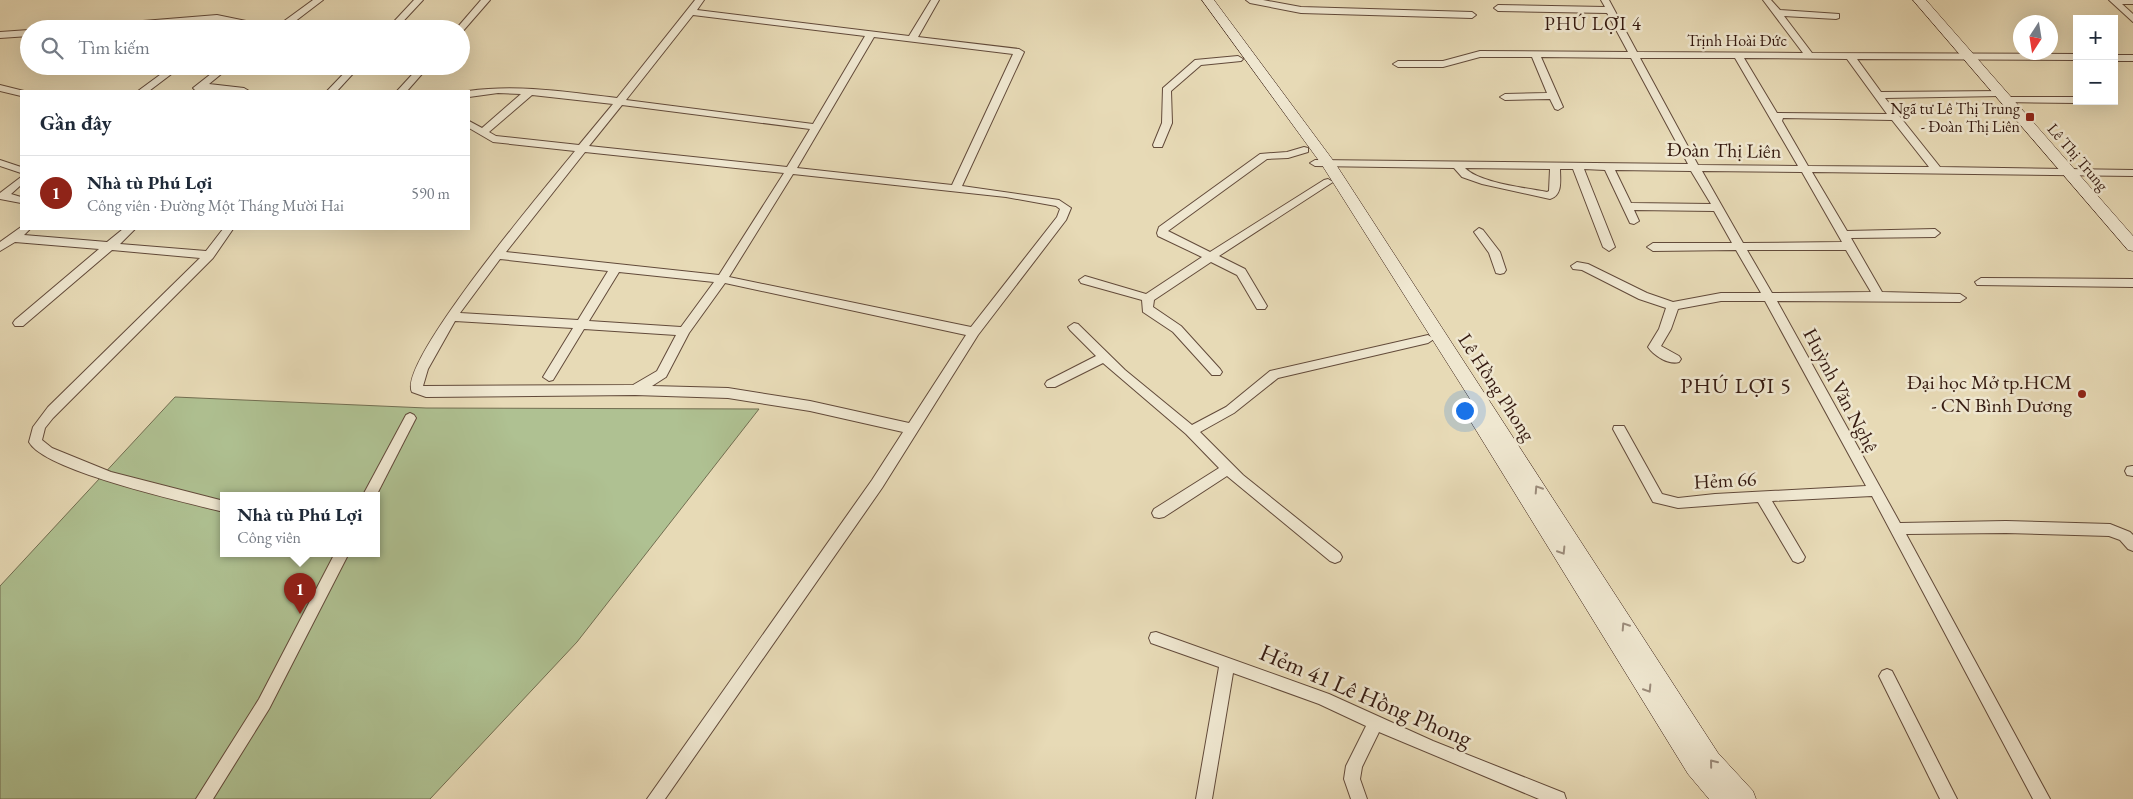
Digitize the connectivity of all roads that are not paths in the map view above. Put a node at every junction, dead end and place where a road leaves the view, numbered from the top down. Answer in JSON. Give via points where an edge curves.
{"nodes":[{"id":1,"x":319,"y":0,"type":"edge"},
{"id":2,"x":418,"y":0,"type":"edge"},
{"id":3,"x":486,"y":0,"type":"edge"},
{"id":4,"x":700,"y":0,"type":"edge"},
{"id":5,"x":935,"y":0,"type":"edge"},
{"id":6,"x":1197,"y":0,"type":"edge"},
{"id":7,"x":1208,"y":0,"type":"edge"},
{"id":8,"x":1250,"y":0,"type":"edge"},
{"id":9,"x":1767,"y":0,"type":"edge"},
{"id":10,"x":1919,"y":0,"type":"edge"},
{"id":11,"x":2114,"y":0,"type":"edge"},
{"id":12,"x":2133,"y":1,"type":"edge"},
{"id":13,"x":1607,"y":5,"type":"edge"},
{"id":14,"x":1498,"y":8,"type":"dead end"},
{"id":15,"x":691,"y":12,"type":"junction"},
{"id":16,"x":1778,"y":13,"type":"junction"},
{"id":17,"x":1472,"y":15,"type":"dead end"},
{"id":18,"x":1836,"y":16,"type":"dead end"},
{"id":19,"x":2133,"y":19,"type":"edge"},
{"id":20,"x":192,"y":20,"type":"edge"},
{"id":21,"x":228,"y":20,"type":"edge"},
{"id":22,"x":291,"y":20,"type":"edge"},
{"id":23,"x":399,"y":20,"type":"edge"},
{"id":24,"x":468,"y":20,"type":"edge"},
{"id":25,"x":20,"y":34,"type":"edge"},
{"id":26,"x":871,"y":34,"type":"junction"},
{"id":27,"x":0,"y":35,"type":"edge"},
{"id":28,"x":912,"y":39,"type":"junction"},
{"id":29,"x":1536,"y":55,"type":"junction"},
{"id":30,"x":1634,"y":55,"type":"junction"},
{"id":31,"x":1738,"y":55,"type":"junction"},
{"id":32,"x":1809,"y":55,"type":"junction"},
{"id":33,"x":1850,"y":56,"type":"junction"},
{"id":34,"x":1969,"y":57,"type":"junction"},
{"id":35,"x":2073,"y":57,"type":"edge"},
{"id":36,"x":1238,"y":58,"type":"junction"},
{"id":37,"x":2118,"y":58,"type":"edge"},
{"id":38,"x":2133,"y":58,"type":"edge"},
{"id":39,"x":1398,"y":64,"type":"dead end"},
{"id":40,"x":165,"y":75,"type":"edge"},
{"id":41,"x":215,"y":75,"type":"edge"},
{"id":42,"x":347,"y":75,"type":"edge"},
{"id":43,"x":417,"y":75,"type":"edge"},
{"id":44,"x":0,"y":88,"type":"edge"},
{"id":45,"x":197,"y":89,"type":"edge"},
{"id":46,"x":144,"y":90,"type":"edge"},
{"id":47,"x":220,"y":90,"type":"edge"},
{"id":48,"x":333,"y":90,"type":"edge"},
{"id":49,"x":403,"y":90,"type":"edge"},
{"id":50,"x":529,"y":92,"type":"junction"},
{"id":51,"x":20,"y":93,"type":"edge"},
{"id":52,"x":470,"y":94,"type":"edge"},
{"id":53,"x":1877,"y":95,"type":"junction"},
{"id":54,"x":1505,"y":96,"type":"dead end"},
{"id":55,"x":1554,"y":96,"type":"junction"},
{"id":56,"x":2003,"y":96,"type":"junction"},
{"id":57,"x":2073,"y":100,"type":"edge"},
{"id":58,"x":618,"y":102,"type":"junction"},
{"id":59,"x":1558,"y":107,"type":"dead end"},
{"id":60,"x":1894,"y":117,"type":"junction"},
{"id":61,"x":1777,"y":120,"type":"junction"},
{"id":62,"x":470,"y":125,"type":"edge"},
{"id":63,"x":816,"y":128,"type":"junction"},
{"id":64,"x":482,"y":133,"type":"junction"},
{"id":65,"x":1158,"y":145,"type":"dead end"},
{"id":66,"x":580,"y":149,"type":"junction"},
{"id":67,"x":1316,"y":159,"type":"junction"},
{"id":68,"x":0,"y":163,"type":"edge"},
{"id":69,"x":1458,"y":166,"type":"junction"},
{"id":70,"x":1555,"y":166,"type":"junction"},
{"id":71,"x":1577,"y":166,"type":"junction"},
{"id":72,"x":1608,"y":166,"type":"junction"},
{"id":73,"x":1695,"y":168,"type":"junction"},
{"id":74,"x":20,"y":170,"type":"edge"},
{"id":75,"x":790,"y":170,"type":"junction"},
{"id":76,"x":1804,"y":170,"type":"junction"},
{"id":77,"x":1938,"y":172,"type":"junction"},
{"id":78,"x":2070,"y":174,"type":"junction"},
{"id":79,"x":2133,"y":174,"type":"edge"},
{"id":80,"x":20,"y":181,"type":"edge"},
{"id":81,"x":1328,"y":182,"type":"junction"},
{"id":82,"x":955,"y":188,"type":"junction"},
{"id":83,"x":20,"y":200,"type":"edge"},
{"id":84,"x":1627,"y":206,"type":"junction"},
{"id":85,"x":1718,"y":208,"type":"junction"},
{"id":86,"x":1634,"y":220,"type":"dead end"},
{"id":87,"x":24,"y":230,"type":"edge"},
{"id":88,"x":129,"y":230,"type":"edge"},
{"id":89,"x":227,"y":230,"type":"edge"},
{"id":90,"x":1479,"y":232,"type":"dead end"},
{"id":91,"x":1935,"y":233,"type":"dead end"},
{"id":92,"x":1843,"y":235,"type":"junction"},
{"id":93,"x":14,"y":238,"type":"junction"},
{"id":94,"x":111,"y":245,"type":"junction"},
{"id":95,"x":1849,"y":246,"type":"junction"},
{"id":96,"x":2133,"y":246,"type":"edge"},
{"id":97,"x":0,"y":247,"type":"edge"},
{"id":98,"x":1609,"y":247,"type":"dead end"},
{"id":99,"x":1653,"y":247,"type":"dead end"},
{"id":100,"x":1741,"y":248,"type":"junction"},
{"id":101,"x":208,"y":255,"type":"junction"},
{"id":102,"x":497,"y":255,"type":"junction"},
{"id":103,"x":1211,"y":256,"type":"junction"},
{"id":104,"x":1577,"y":266,"type":"dead end"},
{"id":105,"x":616,"y":267,"type":"junction"},
{"id":106,"x":1500,"y":270,"type":"dead end"},
{"id":107,"x":722,"y":278,"type":"junction"},
{"id":108,"x":1085,"y":280,"type":"dead end"},
{"id":109,"x":1981,"y":282,"type":"dead end"},
{"id":110,"x":2133,"y":283,"type":"edge"},
{"id":111,"x":1769,"y":296,"type":"junction"},
{"id":112,"x":1879,"y":296,"type":"junction"},
{"id":113,"x":1148,"y":298,"type":"junction"},
{"id":114,"x":1960,"y":298,"type":"dead end"},
{"id":115,"x":1261,"y":306,"type":"dead end"},
{"id":116,"x":1673,"y":306,"type":"junction"},
{"id":117,"x":453,"y":317,"type":"junction"},
{"id":118,"x":19,"y":323,"type":"dead end"},
{"id":119,"x":582,"y":325,"type":"junction"},
{"id":120,"x":1074,"y":327,"type":"dead end"},
{"id":121,"x":684,"y":331,"type":"junction"},
{"id":122,"x":974,"y":332,"type":"junction"},
{"id":123,"x":1428,"y":339,"type":"junction"},
{"id":124,"x":1105,"y":357,"type":"junction"},
{"id":125,"x":1675,"y":359,"type":"dead end"},
{"id":126,"x":1216,"y":372,"type":"dead end"},
{"id":127,"x":550,"y":377,"type":"dead end"},
{"id":128,"x":1051,"y":384,"type":"dead end"},
{"id":129,"x":635,"y":390,"type":"junction"},
{"id":130,"x":410,"y":418,"type":"dead end"},
{"id":131,"x":912,"y":429,"type":"junction"},
{"id":132,"x":1619,"y":429,"type":"dead end"},
{"id":133,"x":1191,"y":430,"type":"junction"},
{"id":134,"x":1228,"y":469,"type":"junction"},
{"id":135,"x":1874,"y":491,"type":"junction"},
{"id":136,"x":372,"y":492,"type":"edge"},
{"id":137,"x":1763,"y":498,"type":"junction"},
{"id":138,"x":220,"y":506,"type":"edge"},
{"id":139,"x":1159,"y":513,"type":"dead end"},
{"id":140,"x":1895,"y":529,"type":"junction"},
{"id":141,"x":2133,"y":545,"type":"edge"},
{"id":142,"x":340,"y":557,"type":"edge"},
{"id":143,"x":1335,"y":557,"type":"dead end"},
{"id":144,"x":1798,"y":558,"type":"dead end"},
{"id":145,"x":1156,"y":638,"type":"dead end"},
{"id":146,"x":1227,"y":663,"type":"junction"},
{"id":147,"x":1887,"y":676,"type":"dead end"},
{"id":148,"x":1376,"y":723,"type":"junction"},
{"id":149,"x":204,"y":799,"type":"edge"},
{"id":150,"x":655,"y":799,"type":"edge"},
{"id":151,"x":1204,"y":799,"type":"edge"},
{"id":152,"x":1359,"y":799,"type":"edge"},
{"id":153,"x":1558,"y":799,"type":"edge"},
{"id":154,"x":1724,"y":799,"type":"edge"},
{"id":155,"x":1745,"y":799,"type":"edge"},
{"id":156,"x":1949,"y":799,"type":"edge"},
{"id":157,"x":2042,"y":799,"type":"edge"}],
"edges":[{"from":1,"to":22,"type":"street"},
{"from":2,"to":23,"type":"street"},
{"from":3,"to":24,"type":"street"},
{"from":4,"to":15,"type":"street"},
{"from":5,"to":28,"type":"street"},
{"from":6,"to":36,"type":"street","name":"Lê Hồng Phong"},
{"from":7,"to":67,"type":"street","name":"Lê Hồng Phong","via":[[1294,120]]},
{"from":8,"to":17,"type":"street","via":[[1301,10]]},
{"from":9,"to":16,"type":"street"},
{"from":10,"to":34,"type":"street","name":"Lê Thị Trung"},
{"from":11,"to":12,"type":"street"},
{"from":11,"to":19,"type":"street"},
{"from":13,"to":14,"type":"street"},
{"from":13,"to":30,"type":"street","name":"Huỳnh Văn Nghệ"},
{"from":15,"to":26,"type":"street"},
{"from":15,"to":58,"type":"street"},
{"from":16,"to":18,"type":"street"},
{"from":16,"to":32,"type":"street"},
{"from":20,"to":21,"type":"street"},
{"from":25,"to":27,"type":"street"},
{"from":26,"to":28,"type":"street"},
{"from":26,"to":63,"type":"street"},
{"from":28,"to":82,"type":"street","via":[[1019,52]]},
{"from":29,"to":30,"type":"street","name":"Trịnh Hoài Đức"},
{"from":29,"to":39,"type":"street","name":"Trịnh Hoài Đức","via":[[1480,54],[1443,64]]},
{"from":29,"to":55,"type":"street"},
{"from":30,"to":31,"type":"street","name":"Trịnh Hoài Đức"},
{"from":30,"to":73,"type":"street","name":"Huỳnh Văn Nghệ"},
{"from":31,"to":32,"type":"street","name":"Trịnh Hoài Đức"},
{"from":31,"to":61,"type":"street"},
{"from":32,"to":33,"type":"street","name":"Trịnh Hoài Đức"},
{"from":33,"to":34,"type":"street","name":"Trịnh Hoài Đức"},
{"from":33,"to":53,"type":"street"},
{"from":34,"to":35,"type":"street","name":"Trịnh Hoài Đức"},
{"from":34,"to":56,"type":"street","name":"Lê Thị Trung"},
{"from":36,"to":65,"type":"street","via":[[1198,62],[1166,90],[1167,123]]},
{"from":36,"to":67,"type":"street","name":"Lê Hồng Phong"},
{"from":37,"to":38,"type":"street"},
{"from":40,"to":46,"type":"street"},
{"from":41,"to":45,"type":"street"},
{"from":42,"to":48,"type":"street"},
{"from":43,"to":49,"type":"street"},
{"from":44,"to":51,"type":"street"},
{"from":45,"to":47,"type":"street"},
{"from":50,"to":52,"type":"street","via":[[498,90]]},
{"from":50,"to":58,"type":"street"},
{"from":50,"to":64,"type":"street"},
{"from":53,"to":56,"type":"street"},
{"from":53,"to":60,"type":"street"},
{"from":54,"to":55,"type":"street"},
{"from":55,"to":59,"type":"street"},
{"from":56,"to":57,"type":"street"},
{"from":56,"to":78,"type":"street","name":"Lê Thị Trung"},
{"from":58,"to":63,"type":"street"},
{"from":58,"to":66,"type":"street"},
{"from":60,"to":61,"type":"street","via":[[1778,116]]},
{"from":60,"to":77,"type":"street"},
{"from":61,"to":76,"type":"street"},
{"from":62,"to":64,"type":"street"},
{"from":63,"to":75,"type":"street"},
{"from":64,"to":66,"type":"street","via":[[493,139]]},
{"from":66,"to":75,"type":"street"},
{"from":66,"to":102,"type":"street"},
{"from":67,"to":69,"type":"street","name":"Đoàn Thị Liên"},
{"from":67,"to":81,"type":"street","name":"Lê Hồng Phong"},
{"from":67,"to":103,"type":"street","name":"Đoàn Thị Liên","via":[[1264,156],[1163,230],[1162,233]]},
{"from":155,"to":67,"type":"street","name":"Lê Hồng Phong","one_way":true,"via":[[1710,760]]},
{"from":68,"to":74,"type":"street"},
{"from":69,"to":70,"type":"street","name":"Đoàn Thị Liên"},
{"from":69,"to":70,"type":"street","via":[[1466,175],[1480,180],[1550,196],[1554,191]]},
{"from":70,"to":71,"type":"street","name":"Đoàn Thị Liên"},
{"from":71,"to":72,"type":"street","name":"Đoàn Thị Liên"},
{"from":71,"to":98,"type":"street"},
{"from":72,"to":73,"type":"street","name":"Đoàn Thị Liên"},
{"from":72,"to":84,"type":"street"},
{"from":73,"to":76,"type":"street","name":"Đoàn Thị Liên"},
{"from":73,"to":85,"type":"street","name":"Huỳnh Văn Nghệ"},
{"from":75,"to":82,"type":"street"},
{"from":75,"to":107,"type":"street"},
{"from":76,"to":77,"type":"street","name":"Đoàn Thị Liên"},
{"from":76,"to":92,"type":"street"},
{"from":77,"to":78,"type":"street","name":"Đoàn Thị Liên"},
{"from":78,"to":79,"type":"street","name":"Đoàn Thị Liên"},
{"from":78,"to":96,"type":"street","name":"Lê Thị Trung"},
{"from":80,"to":83,"type":"street","via":[[3,196]]},
{"from":81,"to":103,"type":"street"},
{"from":81,"to":123,"type":"street","name":"Lê Hồng Phong"},
{"from":82,"to":122,"type":"street","via":[[1059,203],[1066,208],[1062,218]]},
{"from":84,"to":85,"type":"street"},
{"from":84,"to":86,"type":"street"},
{"from":85,"to":100,"type":"street","name":"Huỳnh Văn Nghệ"},
{"from":87,"to":93,"type":"street"},
{"from":88,"to":94,"type":"street"},
{"from":89,"to":101,"type":"street"},
{"from":90,"to":106,"type":"street","via":[[1494,252]]},
{"from":91,"to":92,"type":"street"},
{"from":92,"to":95,"type":"street"},
{"from":93,"to":94,"type":"street"},
{"from":93,"to":97,"type":"street"},
{"from":94,"to":101,"type":"street"},
{"from":94,"to":118,"type":"street"},
{"from":95,"to":100,"type":"street"},
{"from":95,"to":112,"type":"street"},
{"from":99,"to":100,"type":"street"},
{"from":100,"to":111,"type":"street","name":"Huỳnh Văn Nghệ"},
{"from":101,"to":138,"type":"street","via":[[56,406],[41,423],[35,442],[47,452],[109,477]]},
{"from":102,"to":105,"type":"street"},
{"from":102,"to":117,"type":"street"},
{"from":103,"to":113,"type":"street"},
{"from":103,"to":115,"type":"street","via":[[1241,272]]},
{"from":104,"to":116,"type":"street","via":[[1642,296]]},
{"from":105,"to":107,"type":"street"},
{"from":105,"to":119,"type":"street"},
{"from":107,"to":121,"type":"street"},
{"from":107,"to":122,"type":"street"},
{"from":108,"to":113,"type":"street"},
{"from":109,"to":110,"type":"street"},
{"from":111,"to":112,"type":"street"},
{"from":111,"to":116,"type":"street","via":[[1721,297]]},
{"from":111,"to":135,"type":"street","name":"Huỳnh Văn Nghệ"},
{"from":112,"to":114,"type":"street"},
{"from":113,"to":126,"type":"street","via":[[1147,310],[1177,329]]},
{"from":116,"to":125,"type":"street","via":[[1665,330],[1654,347]]},
{"from":117,"to":119,"type":"street"},
{"from":117,"to":129,"type":"street","via":[[418,378],[416,389],[420,391]]},
{"from":119,"to":121,"type":"street"},
{"from":119,"to":127,"type":"street"},
{"from":120,"to":124,"type":"street"},
{"from":121,"to":129,"type":"street","via":[[662,374]]},
{"from":122,"to":131,"type":"street"},
{"from":123,"to":133,"type":"street","via":[[1274,374],[1230,410]]},
{"from":123,"to":154,"type":"street","name":"Lê Hồng Phong","one_way":true,"via":[[1696,766]]},
{"from":124,"to":128,"type":"street"},
{"from":124,"to":133,"type":"street"},
{"from":129,"to":131,"type":"street","via":[[728,393],[810,406]]},
{"from":130,"to":136,"type":"street"},
{"from":131,"to":150,"type":"street","via":[[877,484]]},
{"from":132,"to":137,"type":"street","name":"Hẻm 66","via":[[1658,498],[1678,503],[1714,498]]},
{"from":133,"to":134,"type":"street"},
{"from":134,"to":139,"type":"street"},
{"from":134,"to":143,"type":"street"},
{"from":135,"to":137,"type":"street","name":"Hẻm 66"},
{"from":135,"to":140,"type":"street","name":"Huỳnh Văn Nghệ"},
{"from":137,"to":144,"type":"street"},
{"from":140,"to":141,"type":"street","via":[[2006,527],[2110,530],[2125,536]]},
{"from":140,"to":157,"type":"street","name":"Huỳnh Văn Nghệ"},
{"from":142,"to":149,"type":"street","via":[[264,704]]},
{"from":145,"to":146,"type":"street","name":"Hẻm 41 Lê Hồng Phong"},
{"from":146,"to":148,"type":"street","name":"Hẻm 41 Lê Hồng Phong","via":[[1324,699]]},
{"from":146,"to":151,"type":"street"},
{"from":147,"to":156,"type":"street"},
{"from":148,"to":152,"type":"street","via":[[1354,766],[1352,778]]},
{"from":148,"to":153,"type":"street","name":"Hẻm 41 Lê Hồng Phong"}]}
